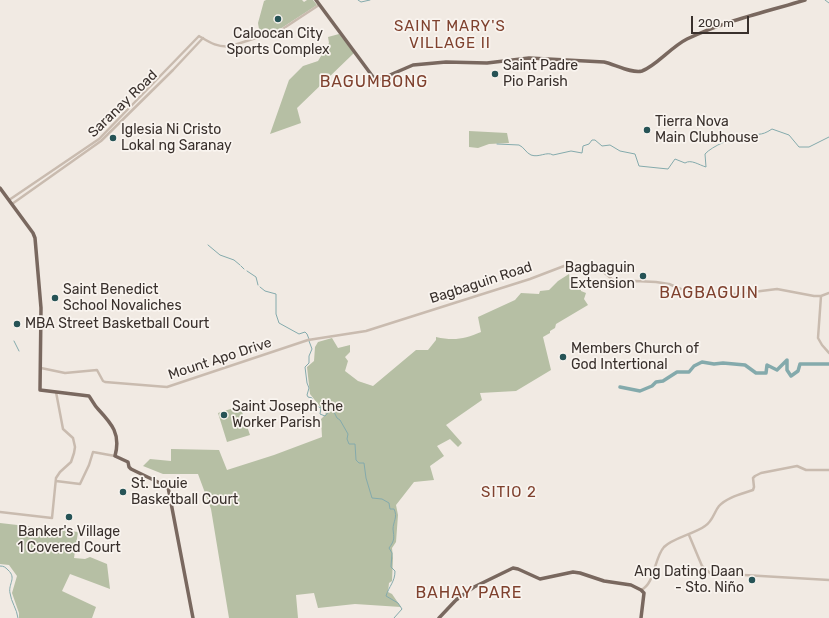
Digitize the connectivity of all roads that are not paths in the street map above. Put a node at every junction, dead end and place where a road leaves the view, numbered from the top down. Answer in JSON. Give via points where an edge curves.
{"nodes":[{"id":1,"x":316,"y":0,"type":"edge"},
{"id":2,"x":805,"y":0,"type":"edge"},
{"id":3,"x":319,"y":5,"type":"junction"},
{"id":4,"x":203,"y":38,"type":"junction"},
{"id":5,"x":0,"y":188,"type":"edge"},
{"id":6,"x":16,"y":196,"type":"junction"},
{"id":7,"x":18,"y":199,"type":"junction"},
{"id":8,"x":10,"y":202,"type":"junction"},
{"id":9,"x":829,"y":294,"type":"edge"},
{"id":10,"x":821,"y":296,"type":"junction"},
{"id":11,"x":308,"y":340,"type":"joint"},
{"id":12,"x":829,"y":353,"type":"edge"},
{"id":13,"x":41,"y":368,"type":"junction"},
{"id":14,"x":56,"y":392,"type":"junction"},
{"id":15,"x":116,"y":456,"type":"junction"},
{"id":16,"x":829,"y":470,"type":"edge"},
{"id":17,"x":56,"y":481,"type":"junction"},
{"id":18,"x":0,"y":512,"type":"edge"},
{"id":19,"x":689,"y":535,"type":"junction"},
{"id":20,"x":829,"y":580,"type":"edge"},
{"id":21,"x":641,"y":590,"type":"junction"},
{"id":22,"x":193,"y":618,"type":"edge"},
{"id":23,"x":439,"y":618,"type":"edge"},
{"id":24,"x":641,"y":618,"type":"edge"}],
"edges":[{"from":1,"to":3,"type":"main road"},
{"from":2,"to":3,"type":"main road","via":[[692,37],[640,71],[604,62],[530,58],[487,63],[448,61],[413,65],[376,81]]},
{"from":3,"to":4,"type":"street","via":[[281,30],[231,46],[222,47]]},
{"from":4,"to":6,"type":"street","name":"Saranay Road","via":[[199,36],[99,139]]},
{"from":4,"to":7,"type":"street","name":"Saranay Road","via":[[101,141]]},
{"from":5,"to":8,"type":"main road"},
{"from":6,"to":7,"type":"street"},
{"from":6,"to":8,"type":"street","name":"Saranay Road"},
{"from":7,"to":8,"type":"street","name":"Saranay Road"},
{"from":8,"to":13,"type":"main road","via":[[35,238],[41,308]]},
{"from":9,"to":10,"type":"street"},
{"from":10,"to":11,"type":"street","name":"Bagbaguin Road","via":[[778,289],[737,294],[703,293],[656,282],[619,283],[600,269],[579,272],[564,266],[366,331]]},
{"from":10,"to":12,"type":"street","via":[[818,338]]},
{"from":11,"to":13,"type":"street","name":"Mount Apo Drive","via":[[167,387],[105,382],[97,370],[65,373]]},
{"from":13,"to":14,"type":"main road","via":[[40,390]]},
{"from":14,"to":15,"type":"main road","via":[[90,397],[114,428]]},
{"from":14,"to":17,"type":"street","via":[[63,428],[73,438],[74,453],[71,462],[58,475]]},
{"from":15,"to":17,"type":"street","via":[[93,452],[80,484]]},
{"from":15,"to":22,"type":"main road","via":[[128,462],[131,469],[168,487]]},
{"from":16,"to":19,"type":"street","via":[[806,470],[797,466],[757,475],[753,478],[753,489],[722,503],[710,522]]},
{"from":17,"to":18,"type":"street","via":[[52,518]]},
{"from":19,"to":20,"type":"street","via":[[702,566],[710,573]]},
{"from":19,"to":21,"type":"street","via":[[663,548],[649,583]]},
{"from":21,"to":23,"type":"main road","via":[[576,572],[540,579],[512,568],[474,587],[456,600]]},
{"from":21,"to":24,"type":"main road","via":[[644,595]]}]}
